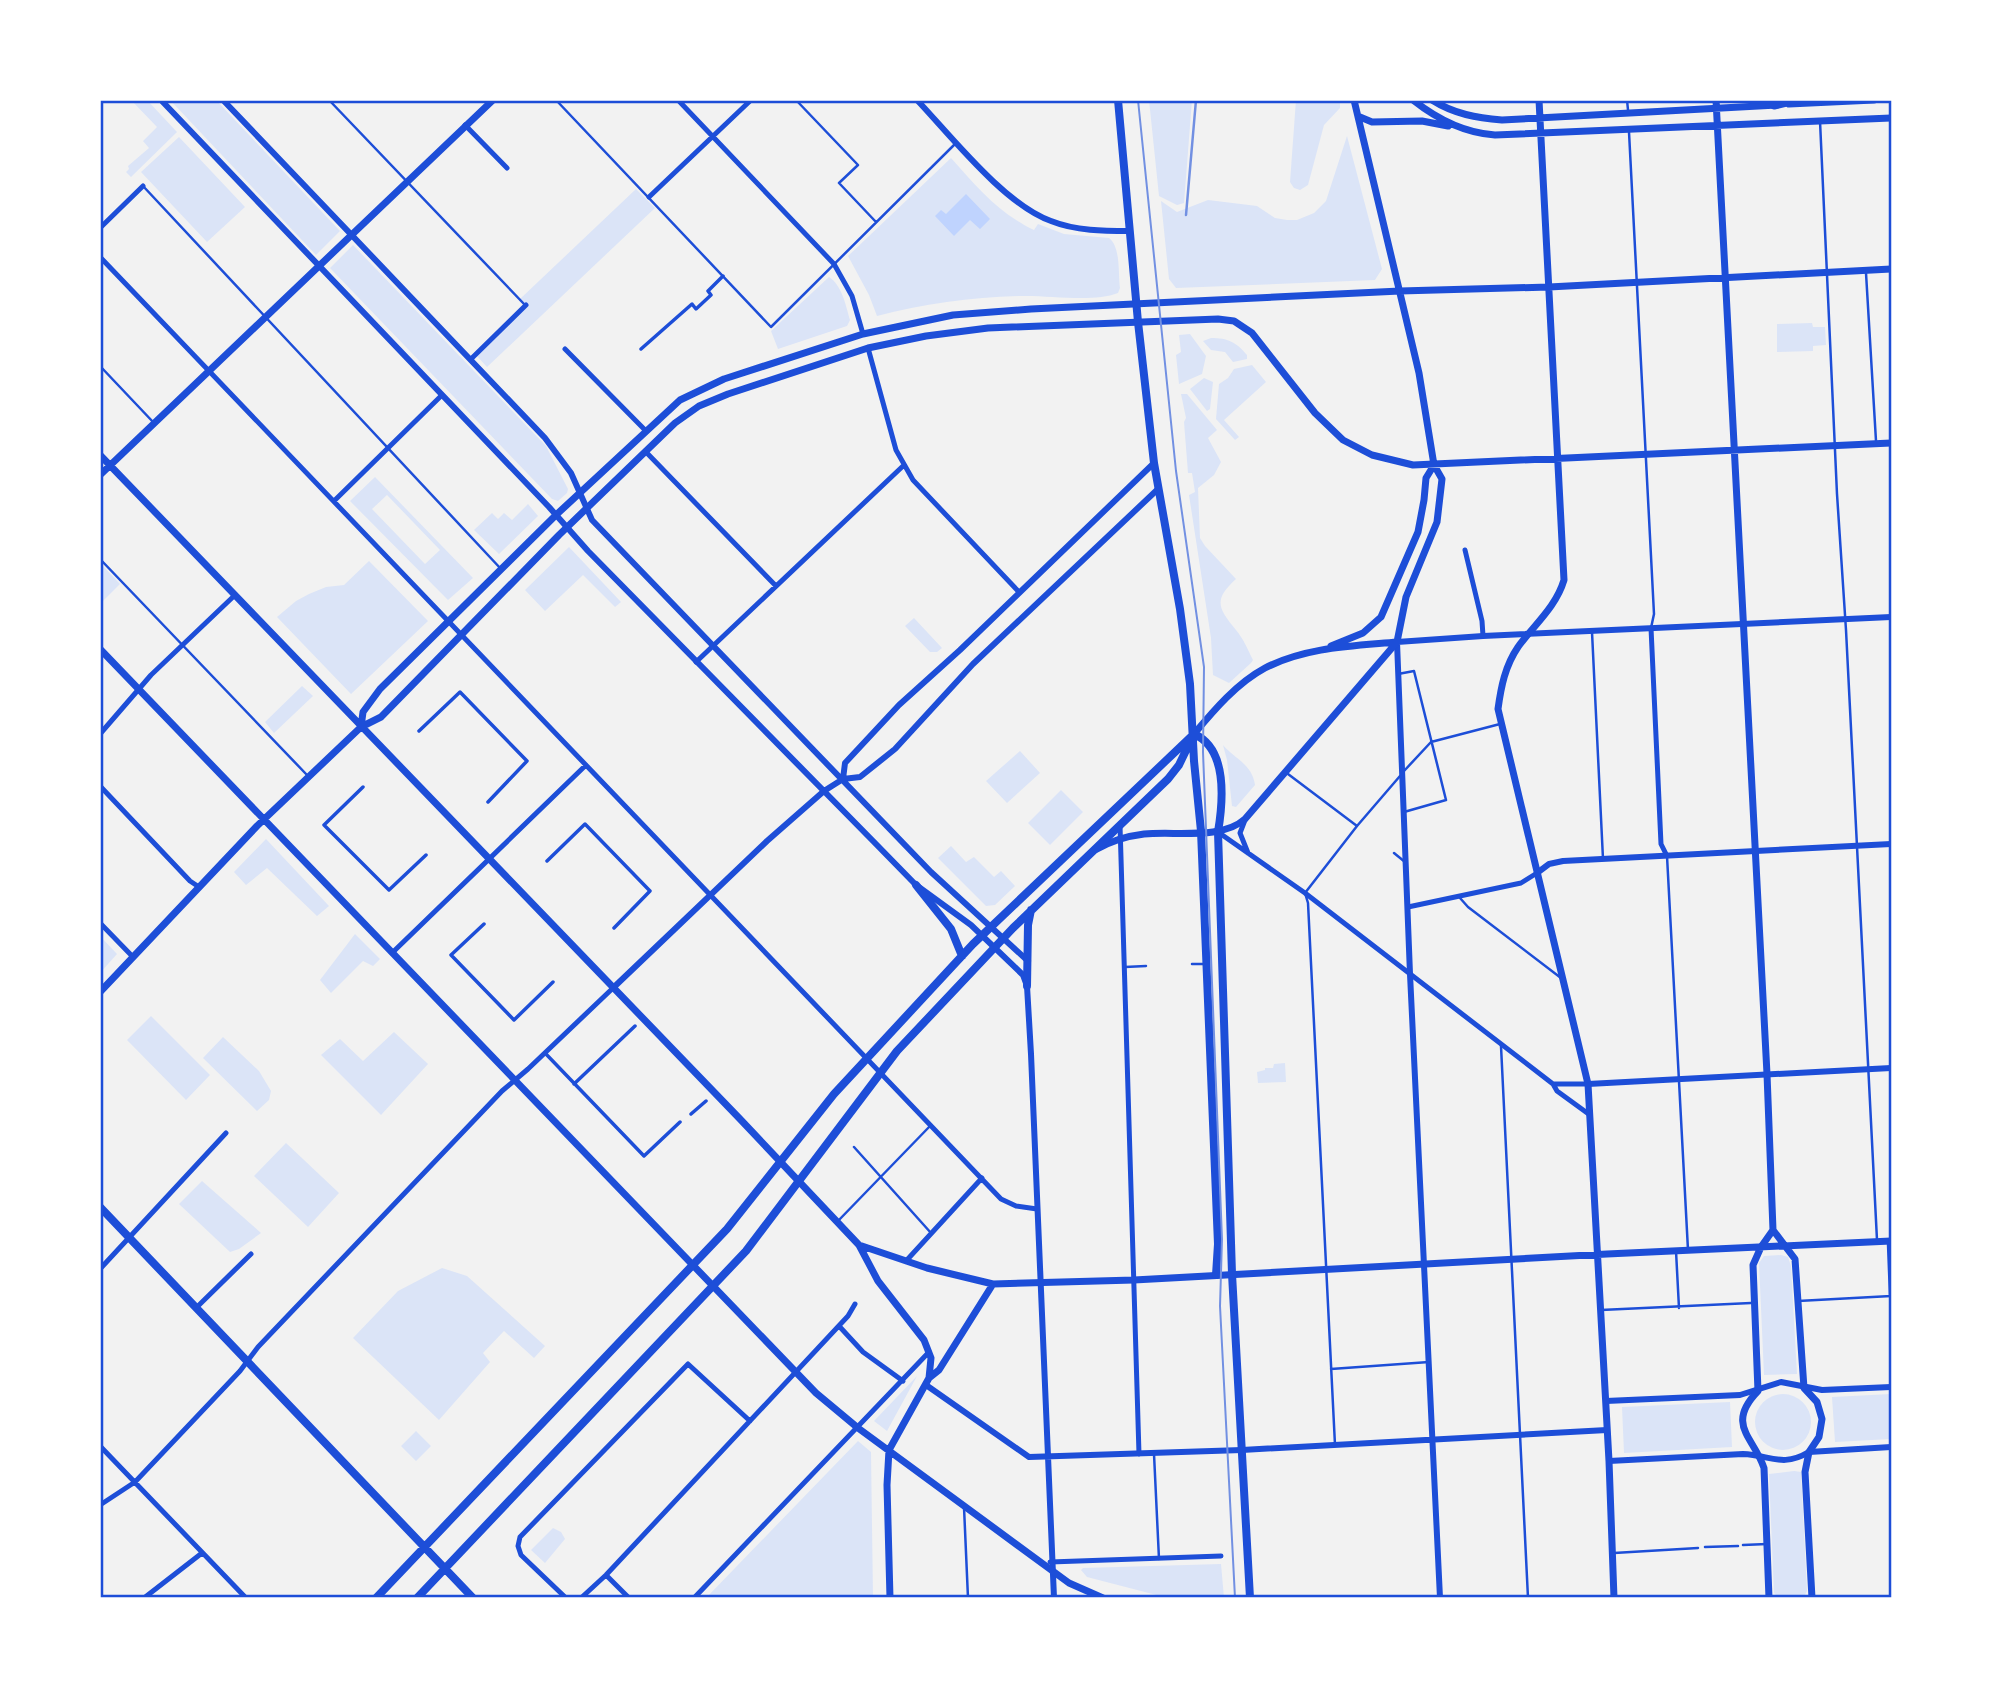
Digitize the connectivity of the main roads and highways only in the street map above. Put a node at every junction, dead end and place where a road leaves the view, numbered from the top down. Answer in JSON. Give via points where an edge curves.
{"nodes":[{"id":1,"x":493,"y":100,"type":"edge"},
{"id":2,"x":1118,"y":100,"type":"edge"},
{"id":3,"x":1354,"y":100,"type":"edge"},
{"id":4,"x":1362,"y":100,"type":"edge"},
{"id":5,"x":1413,"y":100,"type":"edge"},
{"id":6,"x":1432,"y":100,"type":"edge"},
{"id":7,"x":1539,"y":100,"type":"edge"},
{"id":8,"x":1794,"y":100,"type":"edge"},
{"id":9,"x":1874,"y":100,"type":"edge"},
{"id":10,"x":1716,"y":104,"type":"edge"},
{"id":11,"x":1774,"y":105,"type":"junction"},
{"id":12,"x":1360,"y":117,"type":"junction"},
{"id":13,"x":1540,"y":118,"type":"junction"},
{"id":14,"x":1891,"y":118,"type":"edge"},
{"id":15,"x":1717,"y":125,"type":"junction"},
{"id":16,"x":1463,"y":129,"type":"junction"},
{"id":17,"x":1541,"y":134,"type":"junction"},
{"id":18,"x":1891,"y":269,"type":"edge"},
{"id":19,"x":1724,"y":278,"type":"junction"},
{"id":20,"x":1549,"y":287,"type":"junction"},
{"id":21,"x":1401,"y":291,"type":"junction"},
{"id":22,"x":1136,"y":303,"type":"junction"},
{"id":23,"x":1138,"y":322,"type":"junction"},
{"id":24,"x":1891,"y":443,"type":"edge"},
{"id":25,"x":1733,"y":449,"type":"junction"},
{"id":26,"x":100,"y":455,"type":"edge"},
{"id":27,"x":1557,"y":457,"type":"junction"},
{"id":28,"x":110,"y":465,"type":"junction"},
{"id":29,"x":1434,"y":466,"type":"junction"},
{"id":30,"x":100,"y":475,"type":"edge"},
{"id":31,"x":1397,"y":642,"type":"junction"},
{"id":32,"x":100,"y":649,"type":"edge"},
{"id":33,"x":1325,"y":649,"type":"junction"},
{"id":34,"x":361,"y":727,"type":"junction"},
{"id":35,"x":1194,"y":734,"type":"junction"},
{"id":36,"x":265,"y":820,"type":"junction"},
{"id":37,"x":1201,"y":831,"type":"junction"},
{"id":38,"x":1218,"y":832,"type":"junction"},
{"id":39,"x":1088,"y":855,"type":"junction"},
{"id":40,"x":916,"y":885,"type":"road end"},
{"id":41,"x":1031,"y":910,"type":"junction"},
{"id":42,"x":962,"y":956,"type":"junction"},
{"id":43,"x":1027,"y":986,"type":"road end"},
{"id":44,"x":100,"y":992,"type":"edge"},
{"id":45,"x":781,"y":1163,"type":"junction"},
{"id":46,"x":800,"y":1182,"type":"junction"},
{"id":47,"x":100,"y":1207,"type":"edge"},
{"id":48,"x":1773,"y":1230,"type":"junction"},
{"id":49,"x":1889,"y":1241,"type":"edge"},
{"id":50,"x":859,"y":1245,"type":"junction"},
{"id":51,"x":1786,"y":1246,"type":"junction"},
{"id":52,"x":1761,"y":1247,"type":"junction"},
{"id":53,"x":1598,"y":1254,"type":"junction"},
{"id":54,"x":692,"y":1265,"type":"junction"},
{"id":55,"x":1232,"y":1274,"type":"junction"},
{"id":56,"x":1216,"y":1275,"type":"junction"},
{"id":57,"x":993,"y":1284,"type":"junction"},
{"id":58,"x":713,"y":1287,"type":"junction"},
{"id":59,"x":927,"y":1382,"type":"junction"},
{"id":60,"x":889,"y":1450,"type":"junction"},
{"id":61,"x":425,"y":1548,"type":"junction"},
{"id":62,"x":445,"y":1569,"type":"junction"},
{"id":63,"x":376,"y":1598,"type":"edge"},
{"id":64,"x":416,"y":1598,"type":"edge"},
{"id":65,"x":472,"y":1598,"type":"edge"},
{"id":66,"x":890,"y":1598,"type":"edge"},
{"id":67,"x":1104,"y":1598,"type":"edge"},
{"id":68,"x":1250,"y":1598,"type":"edge"},
{"id":69,"x":1614,"y":1598,"type":"edge"},
{"id":70,"x":1769,"y":1598,"type":"edge"},
{"id":71,"x":1812,"y":1598,"type":"edge"}],
"edges":[{"from":1,"to":28,"type":"main road"},
{"from":2,"to":22,"type":"main road"},
{"from":3,"to":12,"type":"main road"},
{"from":4,"to":12,"type":"main road"},
{"from":5,"to":16,"type":"main road"},
{"from":6,"to":13,"type":"main road","via":[[1480,118]]},
{"from":7,"to":13,"type":"main road"},
{"from":8,"to":11,"type":"highway"},
{"from":9,"to":11,"type":"main road"},
{"from":10,"to":11,"type":"main road"},
{"from":10,"to":13,"type":"main road"},
{"from":10,"to":15,"type":"main road"},
{"from":12,"to":16,"type":"main road"},
{"from":12,"to":21,"type":"main road"},
{"from":13,"to":17,"type":"main road"},
{"from":14,"to":15,"type":"main road"},
{"from":15,"to":17,"type":"main road"},
{"from":15,"to":19,"type":"main road"},
{"from":16,"to":17,"type":"main road","via":[[1479,134]]},
{"from":17,"to":20,"type":"main road"},
{"from":18,"to":19,"type":"main road"},
{"from":19,"to":20,"type":"main road"},
{"from":19,"to":25,"type":"main road"},
{"from":20,"to":21,"type":"main road"},
{"from":20,"to":27,"type":"main road"},
{"from":21,"to":22,"type":"main road"},
{"from":21,"to":29,"type":"main road"},
{"from":22,"to":23,"type":"main road"},
{"from":22,"to":34,"type":"main road","via":[[953,315],[863,334],[706,385],[645,430],[501,569],[373,697],[363,712]]},
{"from":23,"to":29,"type":"main road","via":[[1234,321],[1252,333],[1315,413],[1343,440],[1390,461]]},
{"from":23,"to":34,"type":"main road","via":[[955,331],[868,348],[712,400],[686,414],[645,451],[381,717]]},
{"from":23,"to":35,"type":"main road"},
{"from":24,"to":25,"type":"main road"},
{"from":25,"to":27,"type":"main road"},
{"from":25,"to":48,"type":"main road"},
{"from":26,"to":28,"type":"main road"},
{"from":27,"to":29,"type":"main road"},
{"from":27,"to":53,"type":"main road","via":[[1564,580],[1556,598],[1513,655],[1498,709],[1588,1084]]},
{"from":28,"to":30,"type":"main road"},
{"from":28,"to":34,"type":"main road"},
{"from":29,"to":31,"type":"main road","via":[[1443,479],[1439,513],[1406,597]]},
{"from":29,"to":33,"type":"main road","via":[[1426,478],[1418,532],[1381,617],[1363,633]]},
{"from":31,"to":33,"type":"main road"},
{"from":31,"to":38,"type":"main road","via":[[1245,819]]},
{"from":32,"to":36,"type":"main road"},
{"from":33,"to":35,"type":"main road","via":[[1266,668],[1236,690]]},
{"from":34,"to":36,"type":"main road"},
{"from":34,"to":45,"type":"main road"},
{"from":35,"to":37,"type":"main road"},
{"from":35,"to":38,"type":"main road","via":[[1208,743],[1220,776],[1223,794]]},
{"from":35,"to":39,"type":"main road","via":[[1168,779]]},
{"from":35,"to":42,"type":"main road"},
{"from":36,"to":44,"type":"main road"},
{"from":36,"to":54,"type":"main road"},
{"from":37,"to":38,"type":"main road"},
{"from":37,"to":39,"type":"main road","via":[[1120,839]]},
{"from":37,"to":56,"type":"main road"},
{"from":38,"to":55,"type":"main road"},
{"from":39,"to":41,"type":"main road"},
{"from":40,"to":42,"type":"main road","via":[[951,929]]},
{"from":41,"to":43,"type":"main road"},
{"from":41,"to":46,"type":"main road","via":[[880,1072]]},
{"from":42,"to":45,"type":"main road","via":[[834,1094]]},
{"from":45,"to":46,"type":"main road"},
{"from":45,"to":54,"type":"main road"},
{"from":46,"to":50,"type":"main road"},
{"from":46,"to":58,"type":"main road"},
{"from":47,"to":61,"type":"main road"},
{"from":48,"to":51,"type":"main road"},
{"from":48,"to":52,"type":"main road"},
{"from":49,"to":51,"type":"main road"},
{"from":50,"to":57,"type":"main road"},
{"from":50,"to":59,"type":"main road","via":[[878,1281],[929,1352]]},
{"from":51,"to":52,"type":"main road"},
{"from":51,"to":71,"type":"main road","via":[[1795,1259],[1804,1388],[1817,1402],[1822,1419],[1805,1472]]},
{"from":52,"to":53,"type":"main road"},
{"from":52,"to":70,"type":"main road","via":[[1753,1265],[1758,1391],[1746,1408],[1744,1428],[1764,1468]]},
{"from":53,"to":55,"type":"main road"},
{"from":53,"to":69,"type":"main road"},
{"from":54,"to":58,"type":"main road"},
{"from":54,"to":61,"type":"main road"},
{"from":55,"to":56,"type":"main road"},
{"from":55,"to":68,"type":"main road"},
{"from":56,"to":57,"type":"main road"},
{"from":57,"to":59,"type":"main road"},
{"from":58,"to":60,"type":"main road","via":[[816,1393]]},
{"from":58,"to":62,"type":"main road"},
{"from":59,"to":60,"type":"main road"},
{"from":60,"to":66,"type":"main road"},
{"from":60,"to":67,"type":"main road","via":[[1053,1566],[1069,1583]]},
{"from":61,"to":62,"type":"main road"},
{"from":61,"to":63,"type":"main road"},
{"from":62,"to":64,"type":"main road"},
{"from":62,"to":65,"type":"main road"}]}
